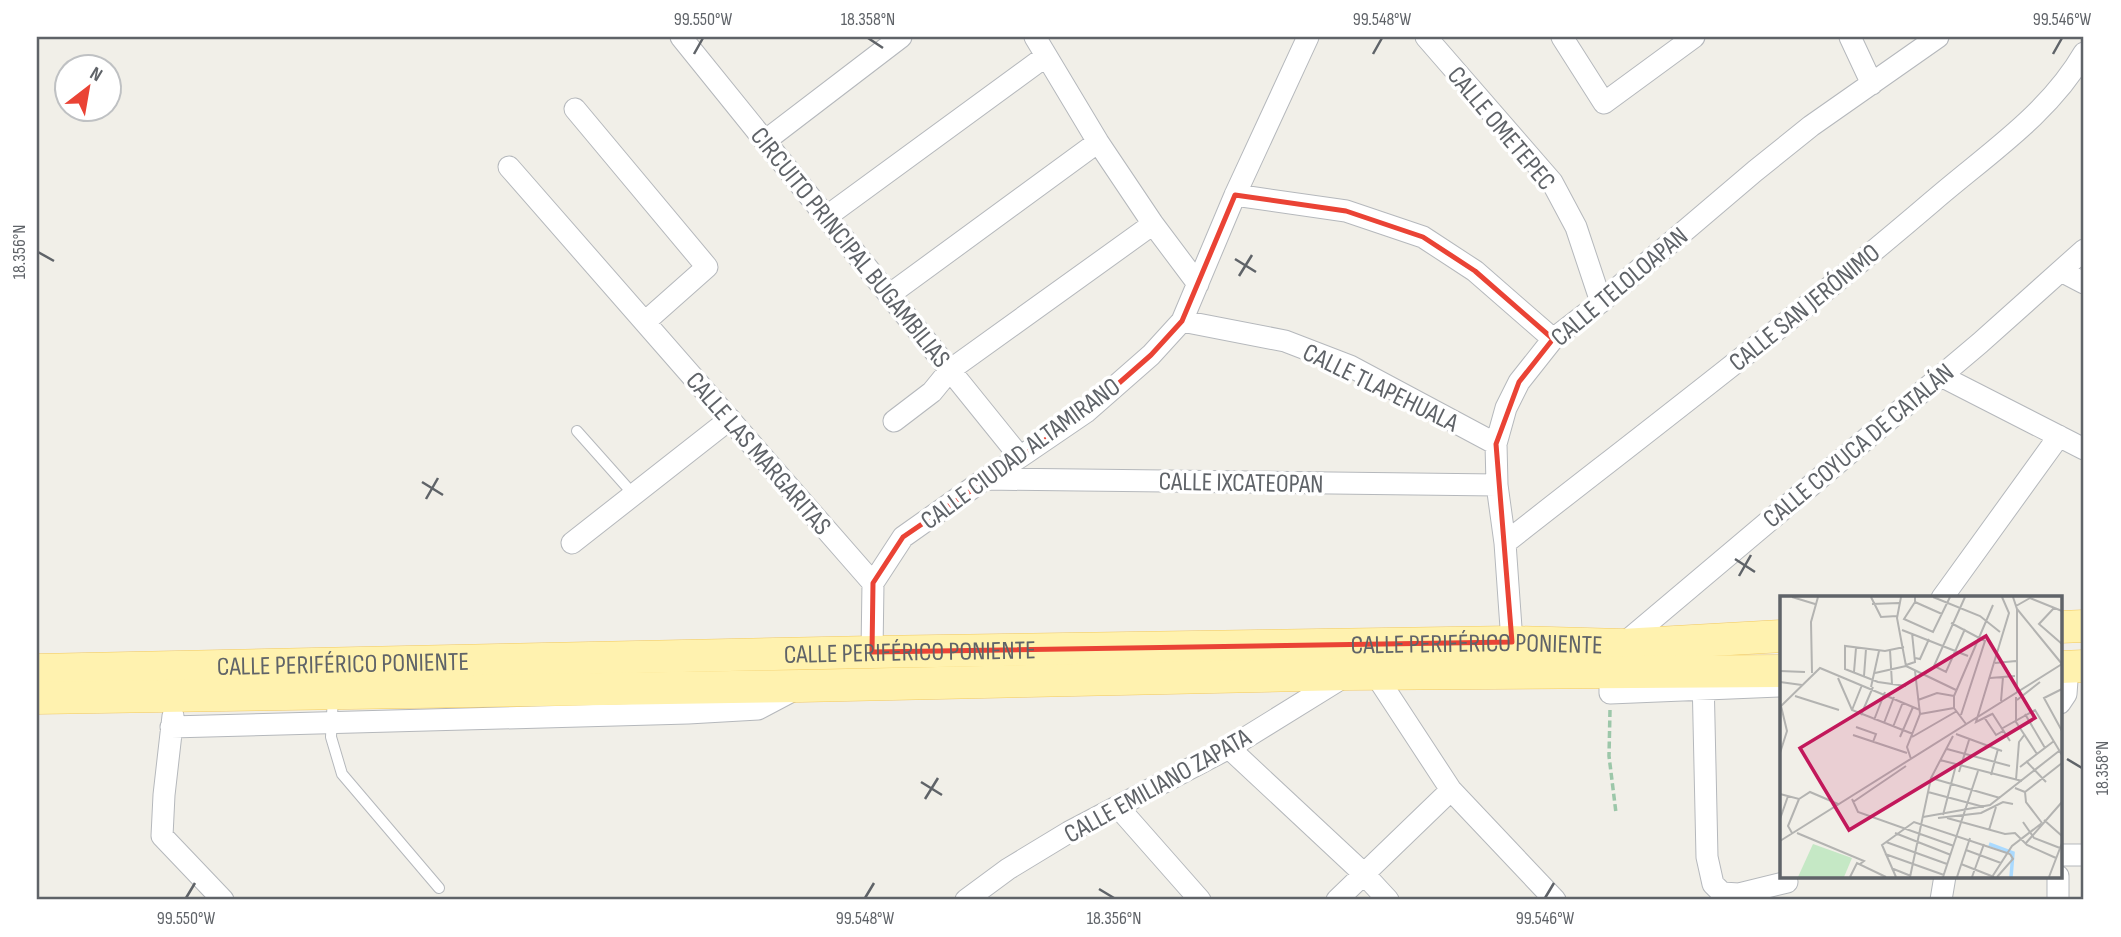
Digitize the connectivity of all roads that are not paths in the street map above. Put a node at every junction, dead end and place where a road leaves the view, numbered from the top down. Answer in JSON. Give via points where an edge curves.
{"nodes":[{"id":1,"x":681,"y":37,"type":"edge"},
{"id":2,"x":901,"y":37,"type":"edge"},
{"id":3,"x":1035,"y":37,"type":"edge"},
{"id":4,"x":1308,"y":37,"type":"edge"},
{"id":5,"x":1426,"y":37,"type":"edge"},
{"id":6,"x":1562,"y":37,"type":"edge"},
{"id":7,"x":1694,"y":37,"type":"edge"},
{"id":8,"x":1850,"y":37,"type":"edge"},
{"id":9,"x":1938,"y":37,"type":"edge"},
{"id":10,"x":2084,"y":53,"type":"edge"},
{"id":11,"x":1046,"y":56,"type":"junction"},
{"id":12,"x":1872,"y":84,"type":"junction"},
{"id":13,"x":575,"y":109,"type":"dead end"},
{"id":14,"x":765,"y":141,"type":"junction"},
{"id":15,"x":1098,"y":142,"type":"junction"},
{"id":16,"x":509,"y":167,"type":"dead end"},
{"id":17,"x":1235,"y":195,"type":"junction"},
{"id":18,"x":826,"y":216,"type":"junction"},
{"id":19,"x":1153,"y":224,"type":"junction"},
{"id":20,"x":2084,"y":250,"type":"edge"},
{"id":21,"x":2061,"y":271,"type":"junction"},
{"id":22,"x":2084,"y":282,"type":"edge"},
{"id":23,"x":1198,"y":285,"type":"junction"},
{"id":24,"x":889,"y":295,"type":"junction"},
{"id":25,"x":1601,"y":302,"type":"junction"},
{"id":26,"x":1182,"y":321,"type":"junction"},
{"id":27,"x":645,"y":322,"type":"junction"},
{"id":28,"x":1553,"y":339,"type":"junction"},
{"id":29,"x":950,"y":370,"type":"junction"},
{"id":30,"x":1941,"y":376,"type":"junction"},
{"id":31,"x":730,"y":419,"type":"junction"},
{"id":32,"x":894,"y":421,"type":"dead end"},
{"id":33,"x":577,"y":431,"type":"dead end"},
{"id":34,"x":2059,"y":436,"type":"junction"},
{"id":35,"x":1496,"y":444,"type":"junction"},
{"id":36,"x":2084,"y":449,"type":"edge"},
{"id":37,"x":1020,"y":457,"type":"junction"},
{"id":38,"x":985,"y":479,"type":"junction"},
{"id":39,"x":1497,"y":485,"type":"junction"},
{"id":40,"x":634,"y":495,"type":"junction"},
{"id":41,"x":572,"y":543,"type":"dead end"},
{"id":42,"x":1505,"y":543,"type":"junction"},
{"id":43,"x":873,"y":583,"type":"junction"},
{"id":44,"x":1943,"y":596,"type":"edge"},
{"id":45,"x":2062,"y":626,"type":"edge"},
{"id":46,"x":2084,"y":626,"type":"edge"},
{"id":47,"x":1780,"y":636,"type":"edge"},
{"id":48,"x":1512,"y":642,"type":"junction"},
{"id":49,"x":872,"y":652,"type":"junction"},
{"id":50,"x":37,"y":669,"type":"edge"},
{"id":51,"x":1614,"y":671,"type":"junction"},
{"id":52,"x":1780,"y":671,"type":"edge"},
{"id":53,"x":1362,"y":674,"type":"junction"},
{"id":54,"x":1703,"y":681,"type":"junction"},
{"id":55,"x":1780,"y":686,"type":"edge"},
{"id":56,"x":336,"y":688,"type":"junction"},
{"id":57,"x":175,"y":696,"type":"junction"},
{"id":58,"x":37,"y":698,"type":"edge"},
{"id":59,"x":171,"y":727,"type":"junction"},
{"id":60,"x":1229,"y":748,"type":"junction"},
{"id":61,"x":1451,"y":790,"type":"junction"},
{"id":62,"x":1118,"y":807,"type":"junction"},
{"id":63,"x":2062,"y":855,"type":"edge"},
{"id":64,"x":2084,"y":855,"type":"edge"},
{"id":65,"x":1363,"y":873,"type":"junction"},
{"id":66,"x":1945,"y":878,"type":"edge"},
{"id":67,"x":2058,"y":878,"type":"edge"},
{"id":68,"x":1787,"y":886,"type":"edge"},
{"id":69,"x":439,"y":888,"type":"dead end"},
{"id":70,"x":223,"y":900,"type":"edge"},
{"id":71,"x":966,"y":900,"type":"edge"},
{"id":72,"x":1200,"y":900,"type":"edge"},
{"id":73,"x":1337,"y":900,"type":"edge"},
{"id":74,"x":1388,"y":900,"type":"edge"},
{"id":75,"x":1555,"y":900,"type":"edge"},
{"id":76,"x":1941,"y":900,"type":"edge"},
{"id":77,"x":2058,"y":900,"type":"edge"}],
"edges":[{"from":1,"to":14,"type":"street","name":"CIRCUITO PRINCIPAL BUGAMBILIAS"},
{"from":2,"to":14,"type":"street"},
{"from":3,"to":11,"type":"street"},
{"from":4,"to":17,"type":"street","name":"CALLE CIUDAD ALTAMIRANO"},
{"from":5,"to":25,"type":"street","name":"CALLE OMETEPEC","via":[[1552,182],[1576,227]]},
{"from":6,"to":7,"type":"street","via":[[1604,103]]},
{"from":8,"to":12,"type":"street"},
{"from":9,"to":12,"type":"street","name":"CALLE TELOLOAPAN"},
{"from":10,"to":42,"type":"street","name":"CALLE SAN JERÓNIMO","via":[[2074,71],[2026,124],[1845,276]]},
{"from":11,"to":15,"type":"street"},
{"from":11,"to":18,"type":"street"},
{"from":12,"to":25,"type":"street","name":"CALLE TELOLOAPAN","via":[[1811,126]]},
{"from":13,"to":27,"type":"street","via":[[707,267]]},
{"from":14,"to":18,"type":"street","name":"CIRCUITO PRINCIPAL BUGAMBILIAS"},
{"from":15,"to":19,"type":"street"},
{"from":15,"to":24,"type":"street"},
{"from":16,"to":27,"type":"street","name":"CALLE LAS MARGARITAS"},
{"from":17,"to":23,"type":"street","name":"CALLE CIUDAD ALTAMIRANO"},
{"from":17,"to":28,"type":"street","via":[[1346,211],[1423,237],[1475,271]]},
{"from":18,"to":24,"type":"street","name":"CIRCUITO PRINCIPAL BUGAMBILIAS"},
{"from":19,"to":23,"type":"street"},
{"from":19,"to":29,"type":"street"},
{"from":20,"to":21,"type":"street","name":"CALLE COYUCA DE CATALÁN"},
{"from":21,"to":22,"type":"street"},
{"from":21,"to":30,"type":"street","name":"CALLE COYUCA DE CATALÁN"},
{"from":23,"to":26,"type":"street","name":"CALLE CIUDAD ALTAMIRANO"},
{"from":24,"to":29,"type":"street","name":"CIRCUITO PRINCIPAL BUGAMBILIAS"},
{"from":25,"to":28,"type":"street","name":"CALLE TELOLOAPAN"},
{"from":26,"to":35,"type":"street","name":"CALLE TLAPEHUALA","via":[[1285,341],[1350,366]]},
{"from":26,"to":37,"type":"street","name":"CALLE CIUDAD ALTAMIRANO","via":[[1086,412]]},
{"from":27,"to":31,"type":"street","name":"CALLE LAS MARGARITAS"},
{"from":28,"to":35,"type":"street","name":"CALLE TELOLOAPAN","via":[[1519,382]]},
{"from":29,"to":32,"type":"street","via":[[932,392]]},
{"from":29,"to":37,"type":"street","name":"CIRCUITO PRINCIPAL BUGAMBILIAS"},
{"from":30,"to":34,"type":"street"},
{"from":30,"to":51,"type":"street","name":"CALLE COYUCA DE CATALÁN"},
{"from":31,"to":40,"type":"street"},
{"from":31,"to":43,"type":"street","name":"CALLE LAS MARGARITAS"},
{"from":33,"to":40,"type":"lane"},
{"from":34,"to":36,"type":"street"},
{"from":34,"to":44,"type":"street"},
{"from":35,"to":39,"type":"street","name":"CALLE TELOLOAPAN"},
{"from":37,"to":38,"type":"street","name":"CALLE CIUDAD ALTAMIRANO"},
{"from":38,"to":39,"type":"street","name":"CALLE IXCATEOPAN"},
{"from":38,"to":43,"type":"street","name":"CALLE CIUDAD ALTAMIRANO","via":[[903,537]]},
{"from":39,"to":42,"type":"street","name":"CALLE TELOLOAPAN"},
{"from":40,"to":41,"type":"street"},
{"from":42,"to":48,"type":"street","name":"CALLE TELOLOAPAN"},
{"from":43,"to":49,"type":"street"},
{"from":45,"to":46,"type":"main road"},
{"from":47,"to":51,"type":"main road","name":"CALLE PERIFÉRICO PONIENTE"},
{"from":48,"to":49,"type":"main road","name":"CALLE PERIFÉRICO PONIENTE"},
{"from":48,"to":51,"type":"main road","name":"CALLE PERIFÉRICO PONIENTE"},
{"from":49,"to":56,"type":"main road","name":"CALLE PERIFÉRICO PONIENTE"},
{"from":50,"to":56,"type":"main road","name":"CALLE PERIFÉRICO PONIENTE"},
{"from":51,"to":53,"type":"main road","name":"CALLE PERIFÉRICO PONIENTE"},
{"from":51,"to":54,"type":"main road","name":"CALLE PERIFÉRICO PONIENTE"},
{"from":52,"to":54,"type":"main road","name":"CALLE PERIFÉRICO PONIENTE"},
{"from":53,"to":56,"type":"main road","name":"CALLE PERIFÉRICO PONIENTE","via":[[800,686]]},
{"from":53,"to":60,"type":"street","name":"CALLE EMILIANO ZAPATA"},
{"from":53,"to":61,"type":"street"},
{"from":54,"to":55,"type":"street"},
{"from":54,"to":68,"type":"street","via":[[1707,857],[1713,884],[1722,893],[1739,894]]},
{"from":56,"to":57,"type":"main road","name":"CALLE PERIFÉRICO PONIENTE"},
{"from":56,"to":59,"type":"street"},
{"from":56,"to":69,"type":"lane","via":[[331,737],[342,774]]},
{"from":57,"to":58,"type":"main road","name":"CALLE PERIFÉRICO PONIENTE"},
{"from":57,"to":59,"type":"street"},
{"from":59,"to":70,"type":"street","via":[[162,836]]},
{"from":60,"to":62,"type":"street","name":"CALLE EMILIANO ZAPATA"},
{"from":60,"to":65,"type":"street"},
{"from":61,"to":65,"type":"street"},
{"from":61,"to":75,"type":"street"},
{"from":62,"to":71,"type":"street","name":"CALLE EMILIANO ZAPATA","via":[[1008,869]]},
{"from":62,"to":72,"type":"street"},
{"from":63,"to":64,"type":"street"},
{"from":65,"to":73,"type":"street"},
{"from":65,"to":74,"type":"street"},
{"from":66,"to":76,"type":"street"},
{"from":67,"to":77,"type":"street"}]}
